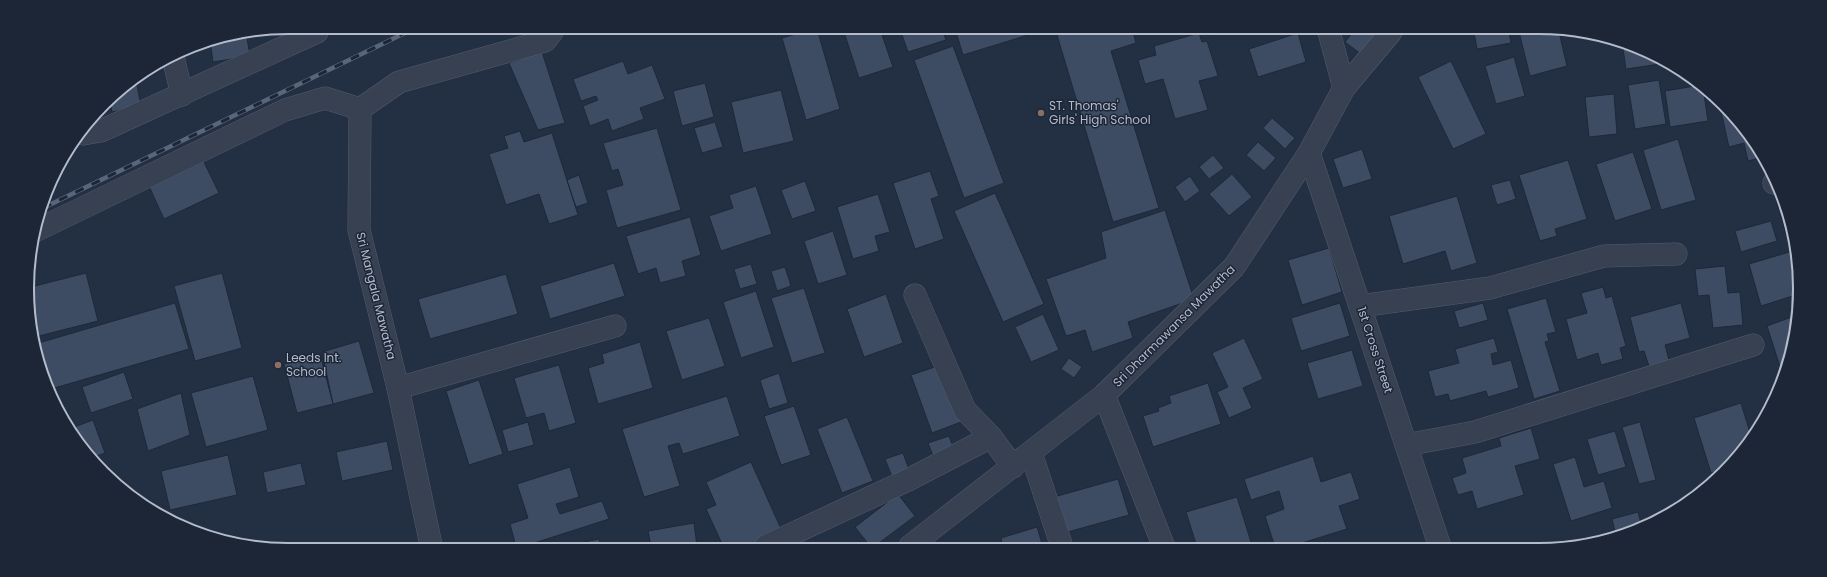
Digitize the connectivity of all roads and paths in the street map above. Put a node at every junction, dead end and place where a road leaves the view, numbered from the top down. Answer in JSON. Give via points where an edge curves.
{"nodes":[{"id":1,"x":313,"y":34,"type":"edge"},
{"id":2,"x":550,"y":34,"type":"edge"},
{"id":3,"x":1330,"y":34,"type":"edge"},
{"id":4,"x":1389,"y":34,"type":"edge"},
{"id":5,"x":174,"y":61,"type":"edge"},
{"id":6,"x":1344,"y":88,"type":"junction"},
{"id":7,"x":182,"y":95,"type":"junction"},
{"id":8,"x":360,"y":109,"type":"junction"},
{"id":9,"x":88,"y":133,"type":"edge"},
{"id":10,"x":1309,"y":153,"type":"junction"},
{"id":11,"x":42,"y":228,"type":"edge"},
{"id":12,"x":1676,"y":254,"type":"dead end"},
{"id":13,"x":915,"y":295,"type":"dead end"},
{"id":14,"x":1360,"y":306,"type":"junction"},
{"id":15,"x":615,"y":326,"type":"dead end"},
{"id":16,"x":1753,"y":345,"type":"dead end"},
{"id":17,"x":398,"y":388,"type":"junction"},
{"id":18,"x":1104,"y":395,"type":"junction"},
{"id":19,"x":991,"y":437,"type":"junction"},
{"id":20,"x":1406,"y":445,"type":"junction"},
{"id":21,"x":1030,"y":453,"type":"junction"},
{"id":22,"x":1013,"y":467,"type":"junction"},
{"id":23,"x":431,"y":543,"type":"edge"},
{"id":24,"x":772,"y":543,"type":"edge"},
{"id":25,"x":914,"y":543,"type":"edge"},
{"id":26,"x":1061,"y":543,"type":"edge"},
{"id":27,"x":1162,"y":543,"type":"edge"},
{"id":28,"x":1438,"y":543,"type":"edge"}],
"edges":[{"from":1,"to":7,"type":"street"},
{"from":2,"to":8,"type":"street","via":[[545,41],[399,82]]},
{"from":3,"to":6,"type":"street"},
{"from":4,"to":6,"type":"street","name":"Sri Dharmawansa Mawatha"},
{"from":5,"to":7,"type":"street"},
{"from":6,"to":10,"type":"street","name":"Sri Dharmawansa Mawatha"},
{"from":7,"to":9,"type":"street","via":[[101,131]]},
{"from":8,"to":11,"type":"street","via":[[325,98],[285,110]]},
{"from":8,"to":17,"type":"street","name":"Sri Mangala Mawatha","via":[[359,230]]},
{"from":10,"to":14,"type":"street","name":"1st Cross Street"},
{"from":10,"to":18,"type":"street","name":"Sri Dharmawansa Mawatha","via":[[1234,267]]},
{"from":12,"to":14,"type":"street","via":[[1604,256],[1490,288]]},
{"from":13,"to":19,"type":"street","via":[[964,410]]},
{"from":14,"to":20,"type":"street","name":"1st Cross Street"},
{"from":15,"to":17,"type":"street"},
{"from":16,"to":20,"type":"street","via":[[1475,432]]},
{"from":17,"to":23,"type":"street","name":"Sri Mangala Mawatha"},
{"from":18,"to":21,"type":"street","name":"Sri Dharmawansa Mawatha"},
{"from":18,"to":27,"type":"street"},
{"from":19,"to":22,"type":"street"},
{"from":19,"to":24,"type":"street","via":[[908,480]]},
{"from":20,"to":28,"type":"street","name":"1st Cross Street"},
{"from":21,"to":22,"type":"street","name":"Sri Dharmawansa Mawatha"},
{"from":21,"to":26,"type":"street"},
{"from":22,"to":25,"type":"street","name":"Sri Dharmawansa Mawatha"}]}
